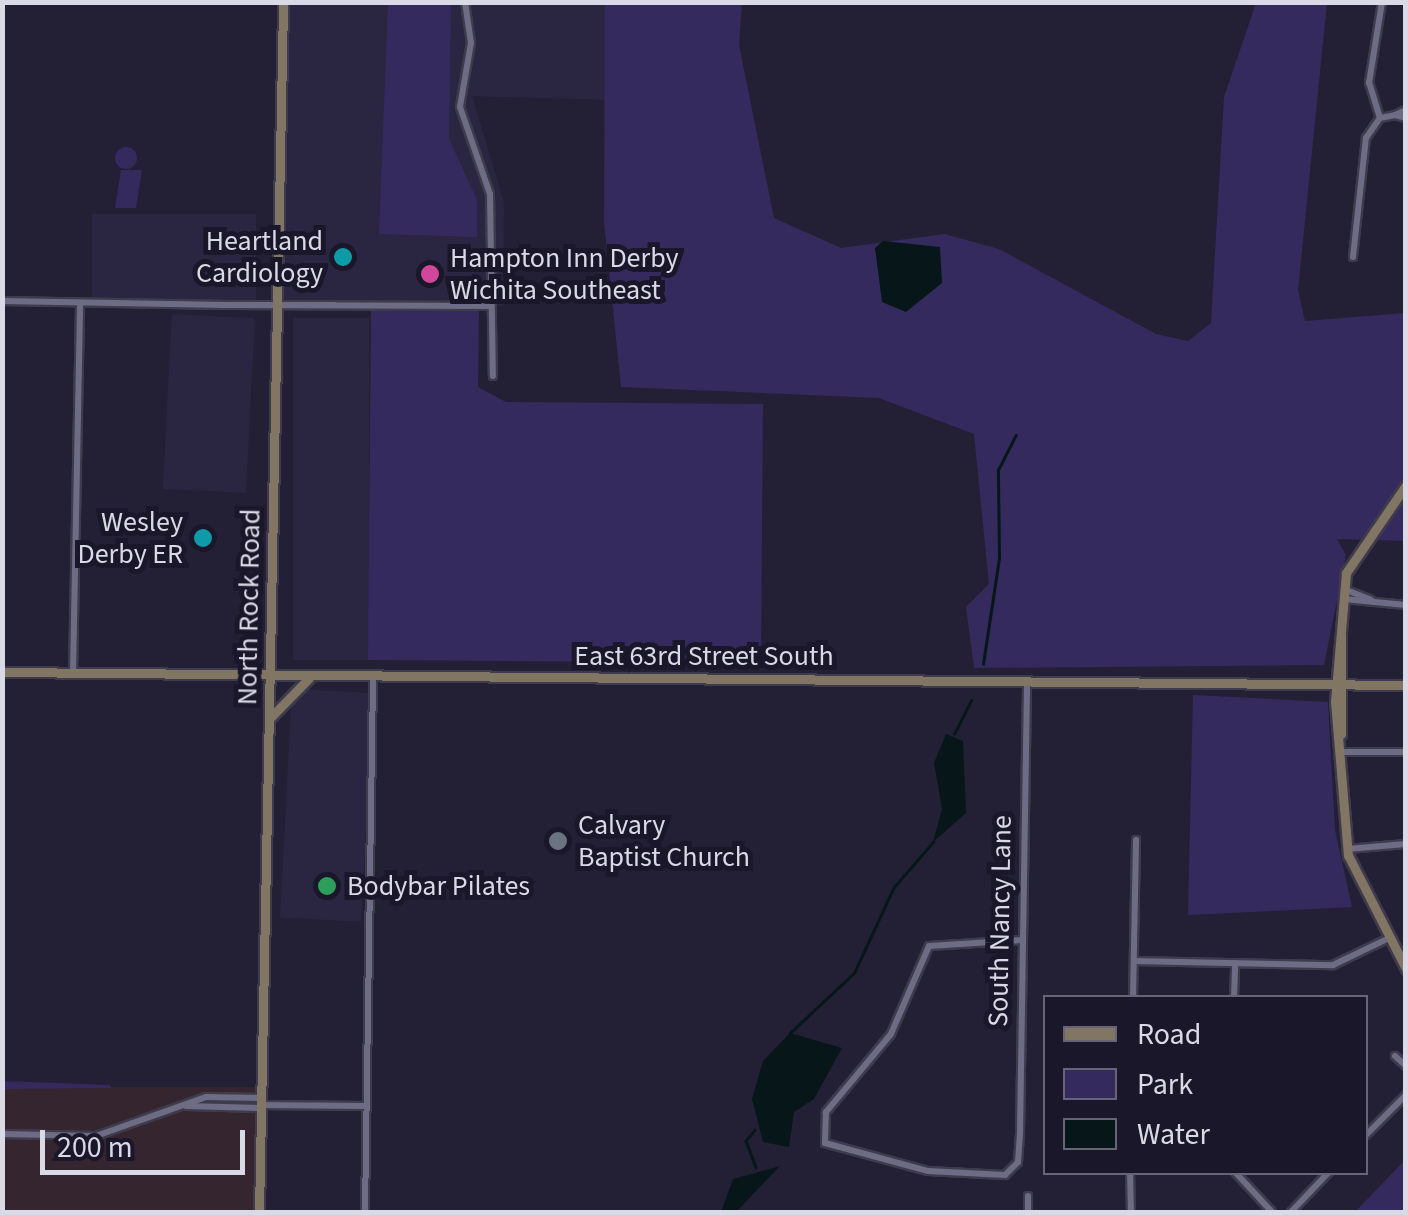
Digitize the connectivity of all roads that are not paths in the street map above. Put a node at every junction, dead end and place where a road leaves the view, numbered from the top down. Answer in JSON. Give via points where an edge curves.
{"nodes":[{"id":1,"x":282,"y":2,"type":"edge"},
{"id":2,"x":466,"y":2,"type":"edge"},
{"id":3,"x":1382,"y":2,"type":"edge"},
{"id":4,"x":1406,"y":110,"type":"edge"},
{"id":5,"x":1396,"y":116,"type":"junction"},
{"id":6,"x":1380,"y":118,"type":"junction"},
{"id":7,"x":1406,"y":118,"type":"edge"},
{"id":8,"x":1354,"y":257,"type":"dead end"},
{"id":9,"x":2,"y":301,"type":"edge"},
{"id":10,"x":80,"y":303,"type":"junction"},
{"id":11,"x":277,"y":304,"type":"junction"},
{"id":12,"x":492,"y":306,"type":"junction"},
{"id":13,"x":492,"y":376,"type":"dead end"},
{"id":14,"x":1406,"y":484,"type":"edge"},
{"id":15,"x":1343,"y":594,"type":"junction"},
{"id":16,"x":1406,"y":605,"type":"edge"},
{"id":17,"x":2,"y":672,"type":"edge"},
{"id":18,"x":72,"y":673,"type":"junction"},
{"id":19,"x":271,"y":676,"type":"junction"},
{"id":20,"x":310,"y":677,"type":"junction"},
{"id":21,"x":373,"y":677,"type":"junction"},
{"id":22,"x":1027,"y":681,"type":"junction"},
{"id":23,"x":1340,"y":684,"type":"junction"},
{"id":24,"x":1406,"y":685,"type":"edge"},
{"id":25,"x":270,"y":719,"type":"junction"},
{"id":26,"x":1340,"y":746,"type":"junction"},
{"id":27,"x":1406,"y":752,"type":"edge"},
{"id":28,"x":1136,"y":840,"type":"dead end"},
{"id":29,"x":1406,"y":844,"type":"edge"},
{"id":30,"x":1346,"y":849,"type":"junction"},
{"id":31,"x":1022,"y":940,"type":"junction"},
{"id":32,"x":1385,"y":940,"type":"junction"},
{"id":33,"x":1138,"y":962,"type":"junction"},
{"id":34,"x":1235,"y":963,"type":"junction"},
{"id":35,"x":1406,"y":969,"type":"edge"},
{"id":36,"x":1133,"y":995,"type":"edge"},
{"id":37,"x":1234,"y":995,"type":"edge"},
{"id":38,"x":1396,"y":1056,"type":"dead end"},
{"id":39,"x":1406,"y":1066,"type":"edge"},
{"id":40,"x":1406,"y":1095,"type":"edge"},
{"id":41,"x":261,"y":1103,"type":"junction"},
{"id":42,"x":367,"y":1106,"type":"junction"},
{"id":43,"x":1368,"y":1133,"type":"edge"},
{"id":44,"x":2,"y":1134,"type":"edge"},
{"id":45,"x":1130,"y":1175,"type":"edge"},
{"id":46,"x":1238,"y":1175,"type":"edge"},
{"id":47,"x":1327,"y":1175,"type":"edge"},
{"id":48,"x":1028,"y":1196,"type":"dead end"},
{"id":49,"x":259,"y":1212,"type":"edge"},
{"id":50,"x":365,"y":1212,"type":"edge"},
{"id":51,"x":1028,"y":1212,"type":"edge"},
{"id":52,"x":1131,"y":1212,"type":"edge"},
{"id":53,"x":1272,"y":1212,"type":"edge"},
{"id":54,"x":1292,"y":1212,"type":"edge"}],
"edges":[{"from":1,"to":11,"type":"main road","name":"North Rock Road"},
{"from":2,"to":12,"type":"street","via":[[471,43],[460,107],[490,194]]},
{"from":3,"to":6,"type":"street","via":[[1368,83]]},
{"from":4,"to":5,"type":"street"},
{"from":5,"to":6,"type":"street"},
{"from":5,"to":7,"type":"street"},
{"from":6,"to":8,"type":"street","via":[[1365,144]]},
{"from":9,"to":10,"type":"street"},
{"from":10,"to":11,"type":"street"},
{"from":10,"to":18,"type":"street"},
{"from":11,"to":12,"type":"street"},
{"from":11,"to":19,"type":"main road","name":"North Rock Road"},
{"from":12,"to":13,"type":"street"},
{"from":14,"to":15,"type":"main road","via":[[1360,543]]},
{"from":15,"to":16,"type":"street"},
{"from":15,"to":23,"type":"main road"},
{"from":17,"to":18,"type":"main road","name":"East 63rd Street South"},
{"from":18,"to":19,"type":"main road","name":"East 63rd Street South"},
{"from":19,"to":20,"type":"main road","name":"East 63rd Street South"},
{"from":19,"to":25,"type":"main road","name":"North Rock Road"},
{"from":20,"to":21,"type":"main road","name":"East 63rd Street South"},
{"from":20,"to":25,"type":"main road"},
{"from":21,"to":22,"type":"main road","name":"East 63rd Street South"},
{"from":21,"to":42,"type":"street"},
{"from":22,"to":23,"type":"main road","name":"East 63rd Street South"},
{"from":22,"to":31,"type":"street","name":"South Nancy Lane"},
{"from":23,"to":24,"type":"main road","name":"East 63rd Street South"},
{"from":23,"to":26,"type":"main road"},
{"from":25,"to":41,"type":"main road","name":"North Rock Road"},
{"from":26,"to":27,"type":"street"},
{"from":26,"to":30,"type":"main road"},
{"from":28,"to":33,"type":"street"},
{"from":29,"to":30,"type":"street"},
{"from":30,"to":32,"type":"main road"},
{"from":31,"to":31,"type":"street","name":"South Nancy Lane","via":[[1018,1162],[998,1175],[916,1170],[819,1136],[838,1092],[892,1034],[929,946],[946,938]]},
{"from":32,"to":34,"type":"street","via":[[1333,965]]},
{"from":32,"to":35,"type":"main road"},
{"from":33,"to":34,"type":"street"},
{"from":33,"to":36,"type":"street"},
{"from":34,"to":37,"type":"street"},
{"from":38,"to":39,"type":"street"},
{"from":40,"to":43,"type":"street"},
{"from":41,"to":42,"type":"street"},
{"from":41,"to":44,"type":"street","via":[[180,1106],[112,1134]]},
{"from":41,"to":49,"type":"main road","name":"North Rock Road"},
{"from":42,"to":50,"type":"street"},
{"from":45,"to":52,"type":"street"},
{"from":46,"to":53,"type":"street"},
{"from":47,"to":54,"type":"street"},
{"from":48,"to":51,"type":"street"}]}
